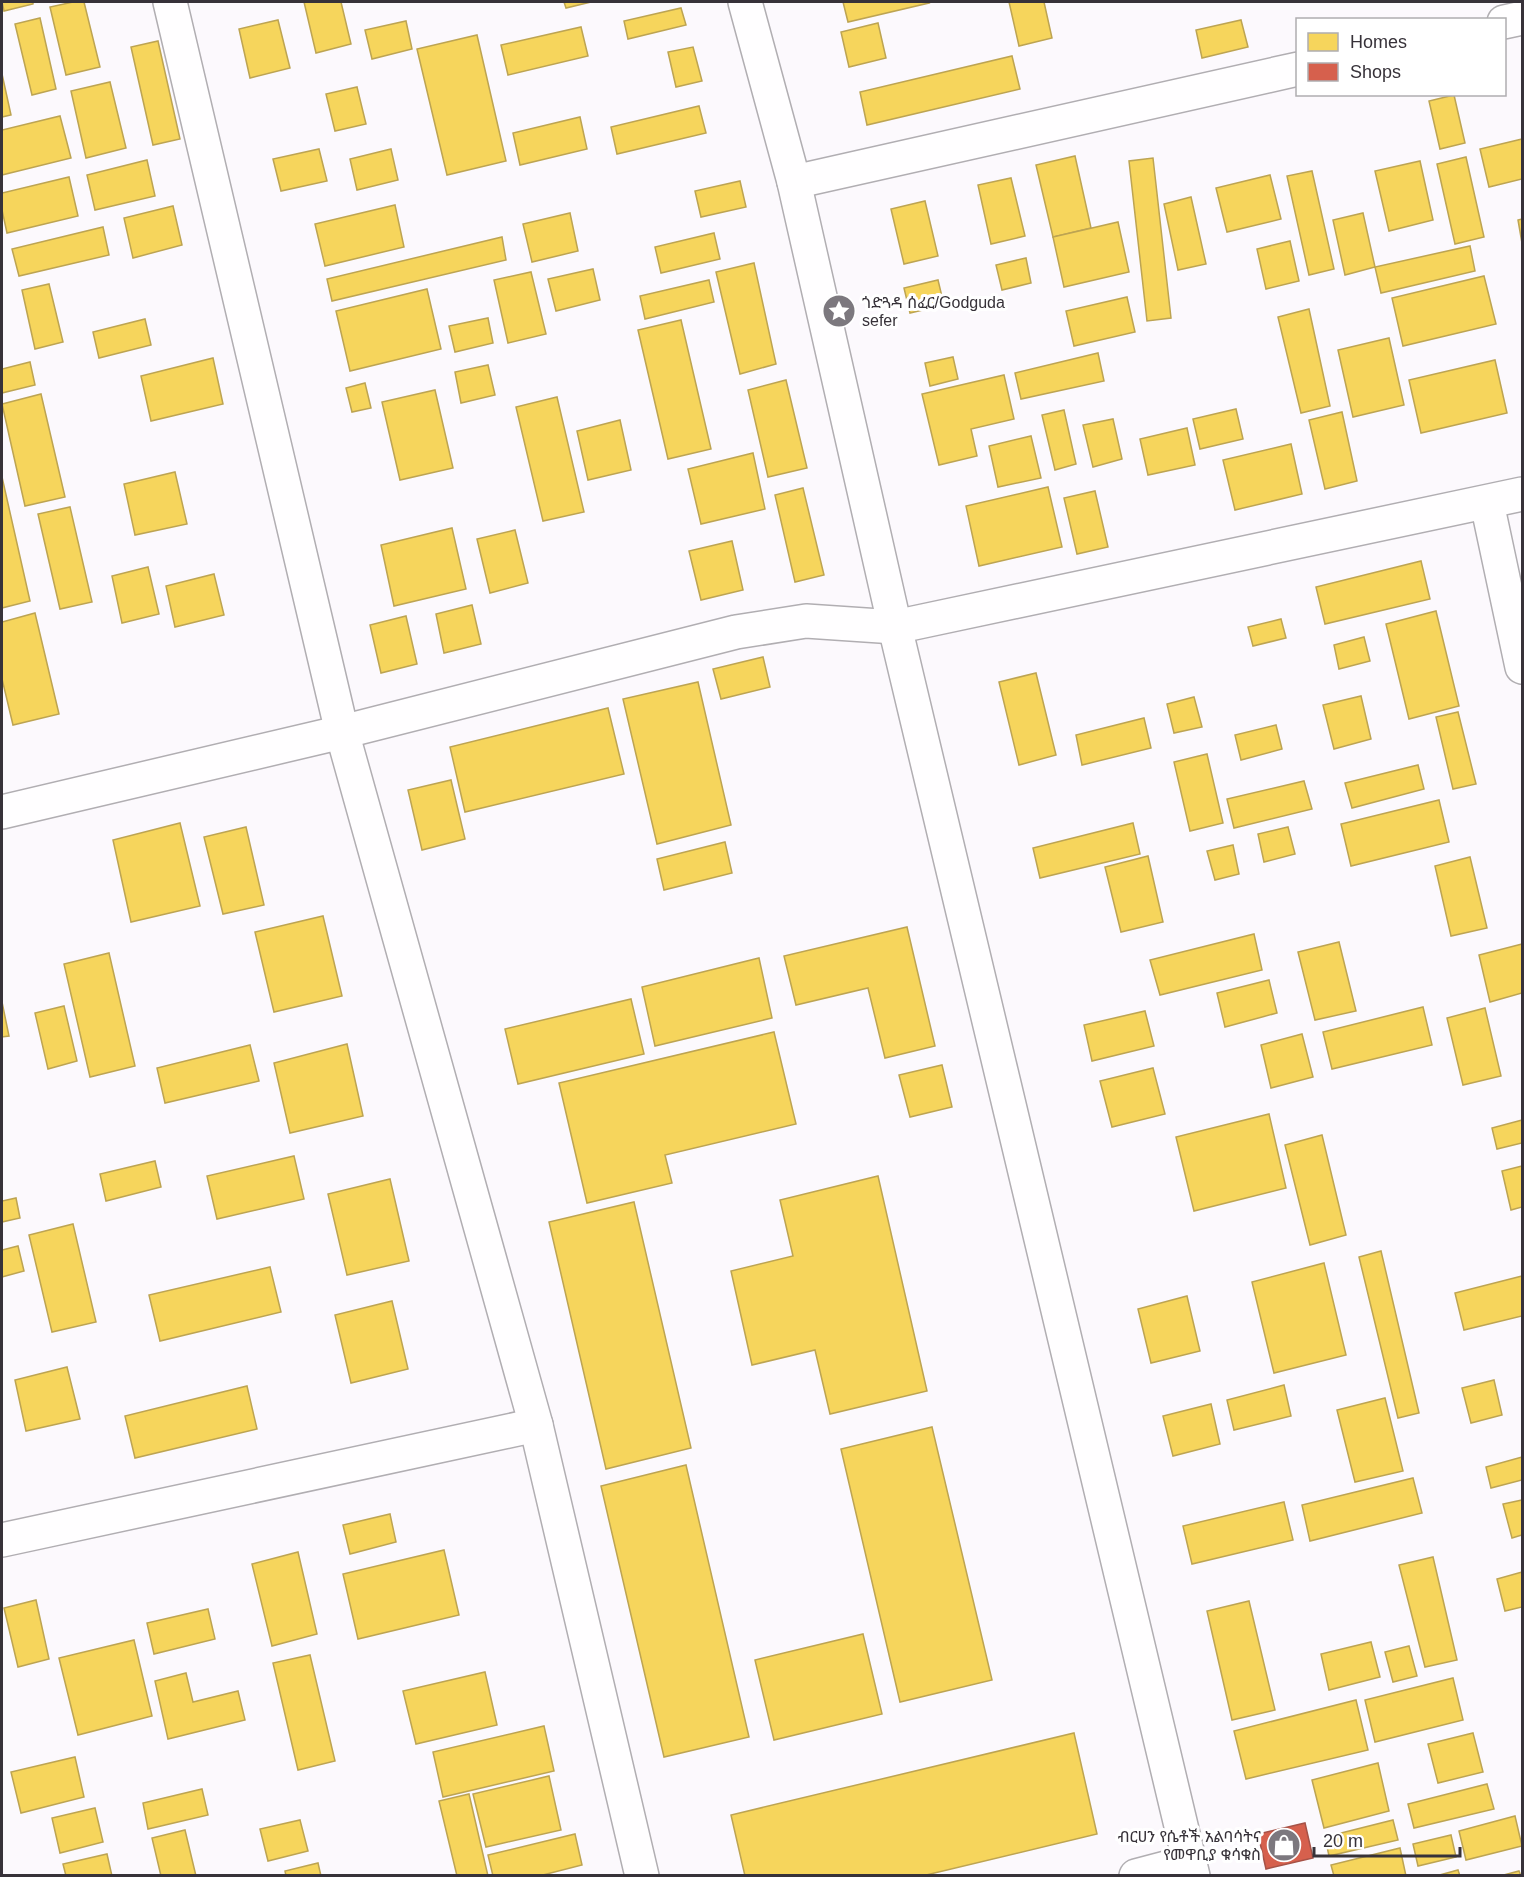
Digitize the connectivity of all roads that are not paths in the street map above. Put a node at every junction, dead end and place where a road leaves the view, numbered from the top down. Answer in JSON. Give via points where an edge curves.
{"nodes":[{"id":1,"x":170,"y":2,"type":"edge"},
{"id":2,"x":745,"y":2,"type":"edge"},
{"id":3,"x":1522,"y":18,"type":"edge"},
{"id":4,"x":1506,"y":22,"type":"edge"},
{"id":5,"x":1296,"y":69,"type":"edge"},
{"id":6,"x":794,"y":182,"type":"junction"},
{"id":7,"x":1522,"y":494,"type":"edge"},
{"id":8,"x":1487,"y":503,"type":"junction"},
{"id":9,"x":895,"y":627,"type":"junction"},
{"id":10,"x":1522,"y":667,"type":"edge"},
{"id":11,"x":342,"y":732,"type":"junction"},
{"id":12,"x":2,"y":812,"type":"edge"},
{"id":13,"x":536,"y":1425,"type":"junction"},
{"id":14,"x":2,"y":1540,"type":"edge"},
{"id":15,"x":1191,"y":1869,"type":"edge"},
{"id":16,"x":642,"y":1875,"type":"edge"},
{"id":17,"x":1136,"y":1875,"type":"edge"}],
"edges":[{"from":1,"to":11,"type":"street"},
{"from":2,"to":6,"type":"street"},
{"from":3,"to":4,"type":"street"},
{"from":5,"to":6,"type":"street"},
{"from":6,"to":9,"type":"street"},
{"from":7,"to":8,"type":"street"},
{"from":8,"to":9,"type":"street"},
{"from":8,"to":10,"type":"street"},
{"from":9,"to":11,"type":"street","via":[[806,621],[736,632]]},
{"from":9,"to":15,"type":"street"},
{"from":11,"to":12,"type":"street"},
{"from":11,"to":13,"type":"street"},
{"from":13,"to":14,"type":"street"},
{"from":13,"to":16,"type":"street"},
{"from":15,"to":17,"type":"street"}]}
